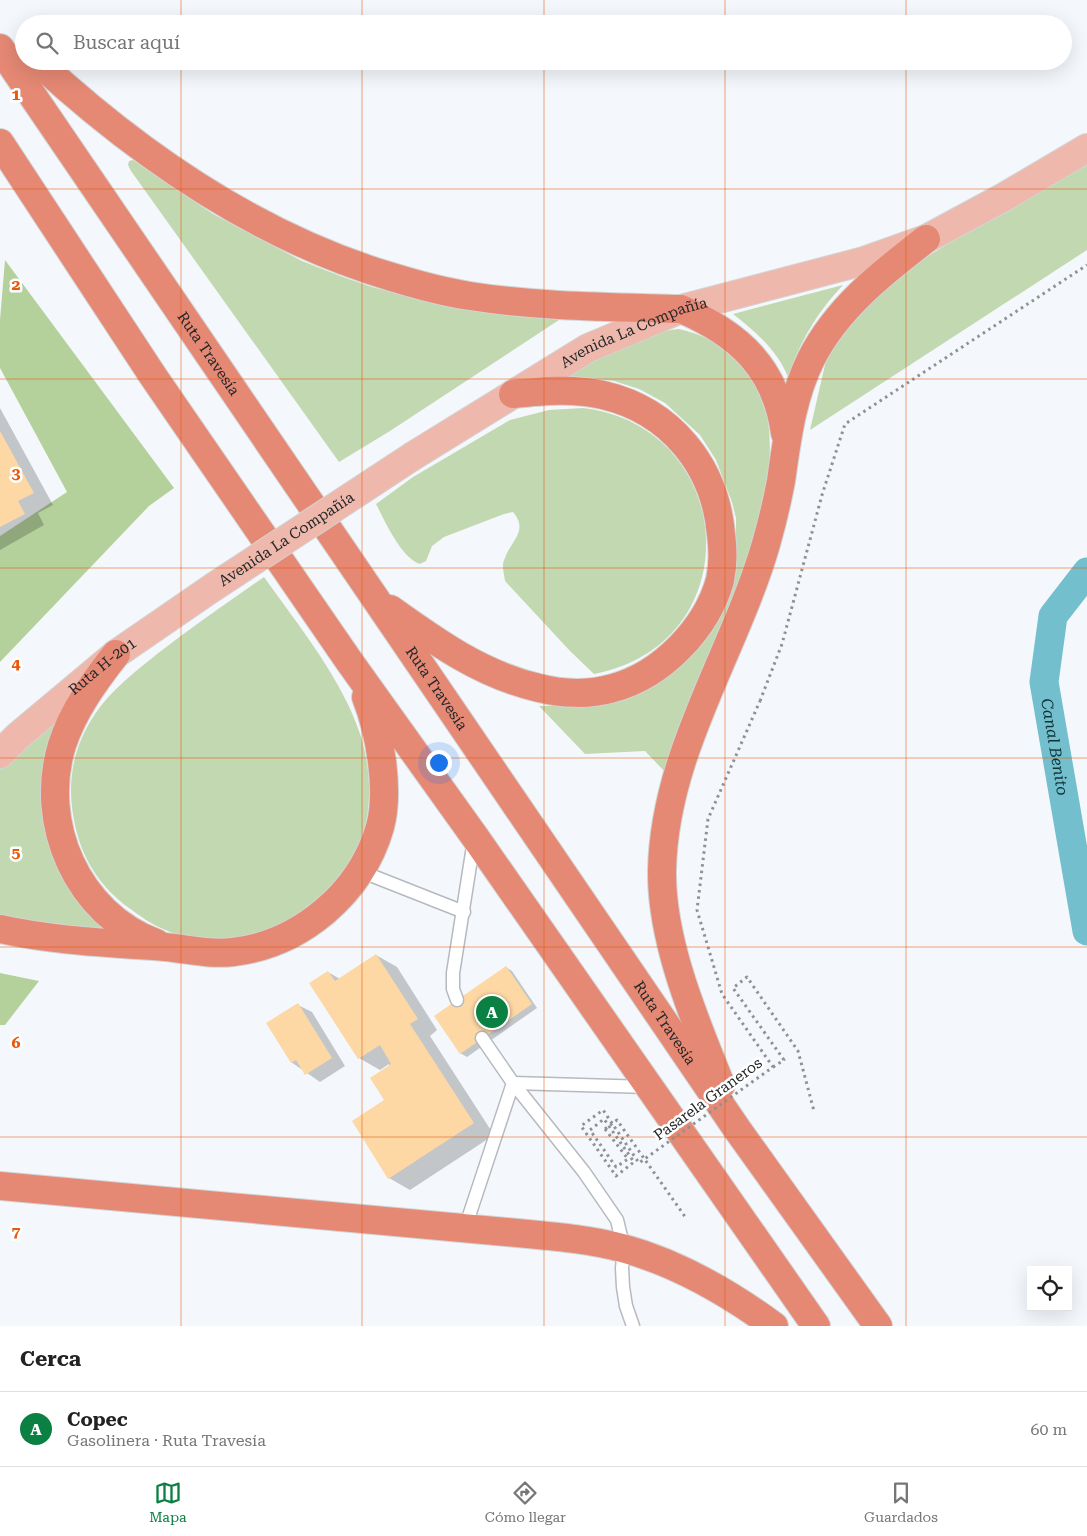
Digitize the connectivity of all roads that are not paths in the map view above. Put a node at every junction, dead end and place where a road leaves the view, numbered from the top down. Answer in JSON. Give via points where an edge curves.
{"nodes":[{"id":1,"x":0,"y":28,"type":"edge"},
{"id":2,"x":15,"y":41,"type":"edge"},
{"id":3,"x":0,"y":48,"type":"edge"},
{"id":4,"x":47,"y":70,"type":"edge"},
{"id":5,"x":0,"y":143,"type":"edge"},
{"id":6,"x":1087,"y":148,"type":"edge"},
{"id":7,"x":926,"y":239,"type":"junction"},
{"id":8,"x":681,"y":308,"type":"junction"},
{"id":9,"x":513,"y":394,"type":"junction"},
{"id":10,"x":786,"y":442,"type":"junction"},
{"id":11,"x":212,"y":588,"type":"joint"},
{"id":12,"x":374,"y":598,"type":"junction"},
{"id":13,"x":116,"y":654,"type":"junction"},
{"id":14,"x":349,"y":661,"type":"junction"},
{"id":15,"x":0,"y":754,"type":"edge"},
{"id":16,"x":475,"y":837,"type":"junction"},
{"id":17,"x":360,"y":871,"type":"junction"},
{"id":18,"x":464,"y":912,"type":"junction"},
{"id":19,"x":0,"y":929,"type":"edge"},
{"id":20,"x":169,"y":947,"type":"junction"},
{"id":21,"x":457,"y":1000,"type":"dead end"},
{"id":22,"x":482,"y":1038,"type":"dead end"},
{"id":23,"x":513,"y":1083,"type":"junction"},
{"id":24,"x":649,"y":1087,"type":"junction"},
{"id":25,"x":737,"y":1129,"type":"junction"},
{"id":26,"x":0,"y":1186,"type":"edge"},
{"id":27,"x":465,"y":1228,"type":"junction"},
{"id":28,"x":624,"y":1249,"type":"junction"},
{"id":29,"x":633,"y":1326,"type":"edge"},
{"id":30,"x":774,"y":1326,"type":"edge"},
{"id":31,"x":816,"y":1326,"type":"edge"},
{"id":32,"x":878,"y":1326,"type":"edge"}],
"edges":[{"from":1,"to":2,"type":"highway"},
{"from":3,"to":12,"type":"highway","name":"Ruta Travesía"},
{"from":4,"to":8,"type":"highway","via":[[114,128],[175,171],[254,221],[333,258],[413,284],[468,296],[543,305]]},
{"from":5,"to":14,"type":"highway","via":[[153,376]]},
{"from":6,"to":7,"type":"main road","name":"Avenida La Compañía","via":[[1004,198]]},
{"from":7,"to":8,"type":"main road","name":"Avenida La Compañía","via":[[864,261]]},
{"from":7,"to":10,"type":"highway","via":[[875,280],[823,338],[803,376]]},
{"from":8,"to":9,"type":"main road","name":"Avenida La Compañía","via":[[588,348]]},
{"from":8,"to":10,"type":"highway","via":[[719,327],[757,362],[775,393]]},
{"from":9,"to":11,"type":"main road","name":"Avenida La Compañía","bridge":true},
{"from":9,"to":12,"type":"highway","via":[[570,391],[603,395],[636,406],[651,415],[687,447],[712,490],[722,542],[720,577],[701,622],[676,651],[628,683],[594,692],[559,691],[519,683],[480,667],[436,642]]},
{"from":10,"to":25,"type":"highway","via":[[777,499],[758,569],[678,770],[663,846],[662,889],[671,936],[695,1019]]},
{"from":11,"to":13,"type":"main road","name":"Ruta H-201"},
{"from":12,"to":25,"type":"highway","name":"Ruta Travesía"},
{"from":13,"to":15,"type":"main road","name":"Ruta H-201"},
{"from":13,"to":20,"type":"highway","via":[[88,692],[62,744],[55,784],[57,824],[68,859],[95,900],[129,929]]},
{"from":14,"to":16,"type":"highway"},
{"from":14,"to":17,"type":"highway","via":[[367,699],[383,770],[380,825]]},
{"from":16,"to":18,"type":"lane"},
{"from":16,"to":24,"type":"highway"},
{"from":17,"to":18,"type":"lane"},
{"from":17,"to":20,"type":"highway","via":[[316,920],[276,941],[232,952],[199,953]]},
{"from":18,"to":21,"type":"lane","via":[[453,973]]},
{"from":19,"to":20,"type":"highway","via":[[57,938]]},
{"from":22,"to":23,"type":"lane"},
{"from":23,"to":24,"type":"lane"},
{"from":23,"to":27,"type":"lane"},
{"from":23,"to":28,"type":"lane","via":[[584,1172],[617,1220]]},
{"from":24,"to":31,"type":"highway"},
{"from":25,"to":32,"type":"highway","name":"Ruta Travesía"},
{"from":26,"to":27,"type":"highway"},
{"from":27,"to":28,"type":"highway","via":[[572,1239]]},
{"from":28,"to":29,"type":"lane","via":[[623,1287]]},
{"from":28,"to":30,"type":"highway","via":[[700,1279]]}]}
